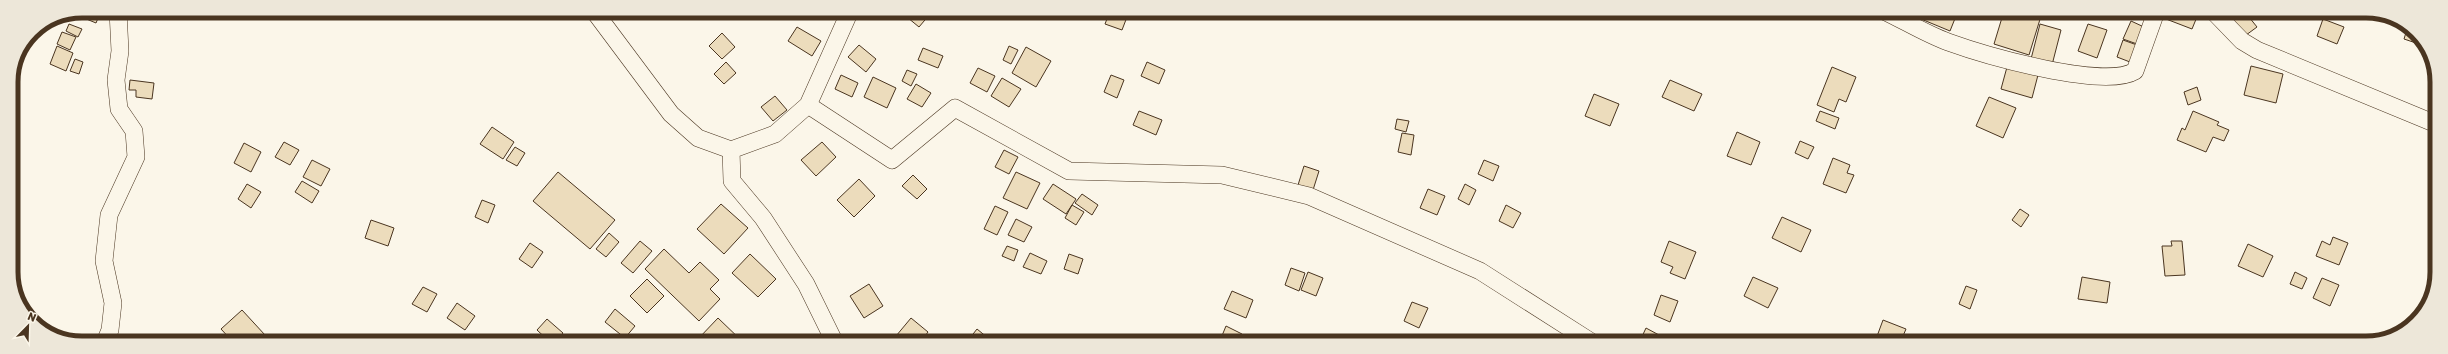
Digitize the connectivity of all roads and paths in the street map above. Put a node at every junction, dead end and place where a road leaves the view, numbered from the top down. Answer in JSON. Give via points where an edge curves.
{"nodes":[{"id":1,"x":118,"y":18,"type":"edge"},
{"id":2,"x":599,"y":18,"type":"edge"},
{"id":3,"x":847,"y":18,"type":"edge"},
{"id":4,"x":1897,"y":18,"type":"edge"},
{"id":5,"x":2154,"y":18,"type":"edge"},
{"id":6,"x":2220,"y":18,"type":"edge"},
{"id":7,"x":808,"y":105,"type":"junction"},
{"id":8,"x":2430,"y":122,"type":"edge"},
{"id":9,"x":731,"y":150,"type":"junction"},
{"id":10,"x":107,"y":336,"type":"edge"},
{"id":11,"x":832,"y":336,"type":"edge"},
{"id":12,"x":1582,"y":336,"type":"edge"}],
"edges":[{"from":1,"to":10,"type":"street","via":[[120,51],[116,80],[119,109],[134,131],[136,157],[109,215],[104,261],[113,303]]},
{"from":2,"to":9,"type":"street","via":[[670,114],[698,138]]},
{"from":3,"to":7,"type":"street"},
{"from":4,"to":5,"type":"street","via":[[1948,42],[2054,72],[2108,78],[2126,76],[2135,71]]},
{"from":6,"to":8,"type":"street","via":[[2242,41],[2257,50]]},
{"from":7,"to":9,"type":"street","via":[[775,134]]},
{"from":7,"to":12,"type":"street","via":[[892,160],[955,108],[1069,171],[1222,175],[1309,196],[1480,271]]},
{"from":9,"to":11,"type":"street","via":[[732,181],[763,218],[806,284]]}]}
